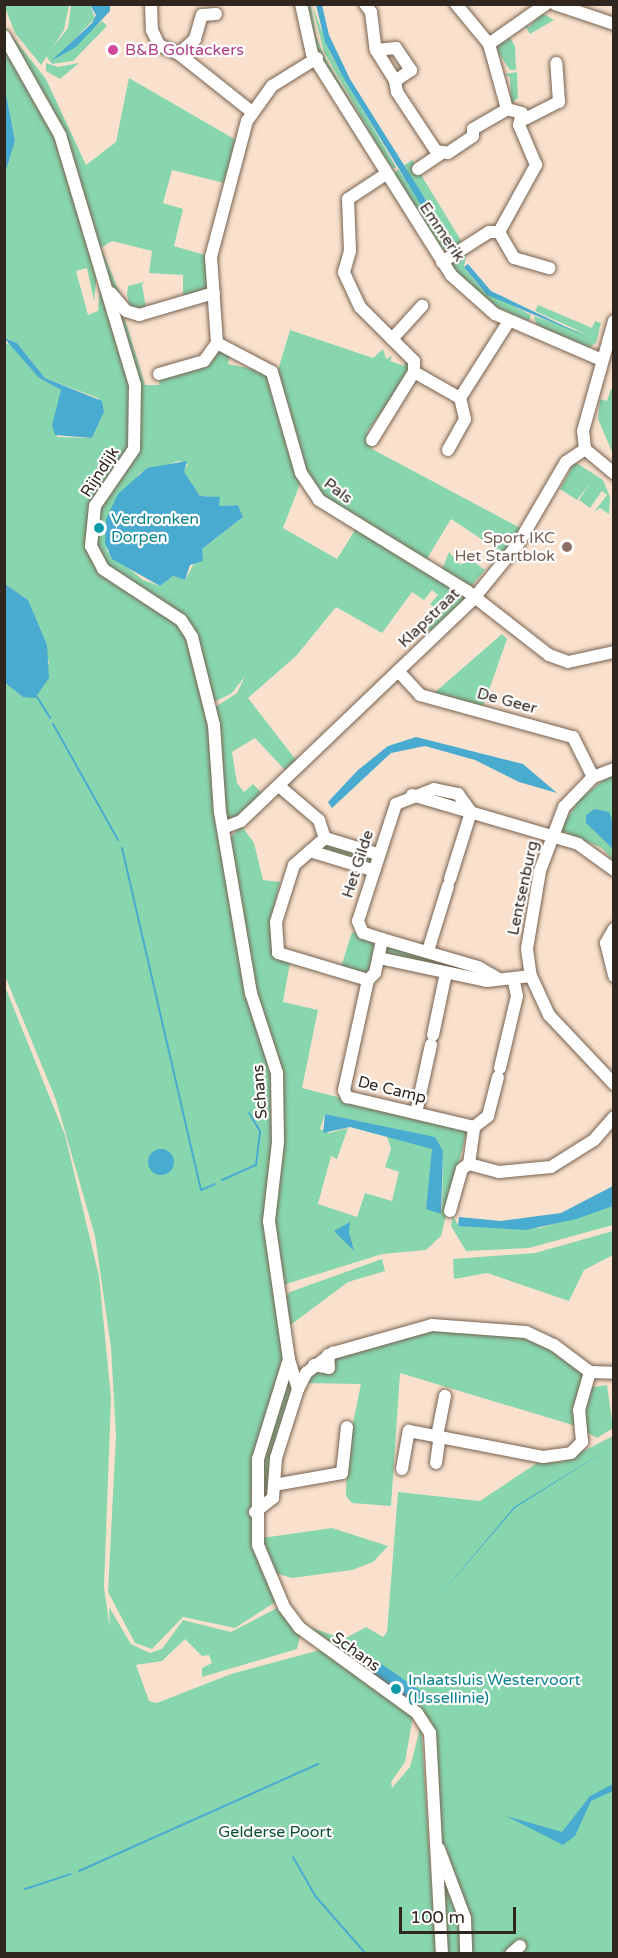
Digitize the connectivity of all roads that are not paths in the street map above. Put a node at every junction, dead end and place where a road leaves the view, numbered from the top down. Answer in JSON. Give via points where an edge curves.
{"nodes":[{"id":1,"x":152,"y":4,"type":"edge"},
{"id":2,"x":301,"y":4,"type":"edge"},
{"id":3,"x":306,"y":4,"type":"edge"},
{"id":4,"x":364,"y":4,"type":"edge"},
{"id":5,"x":456,"y":4,"type":"edge"},
{"id":6,"x":546,"y":4,"type":"edge"},
{"id":7,"x":555,"y":4,"type":"edge"},
{"id":8,"x":594,"y":10,"type":"edge"},
{"id":9,"x":216,"y":14,"type":"dead end"},
{"id":10,"x":614,"y":24,"type":"edge"},
{"id":11,"x":4,"y":36,"type":"edge"},
{"id":12,"x":489,"y":44,"type":"junction"},
{"id":13,"x":376,"y":50,"type":"junction"},
{"id":14,"x":179,"y":54,"type":"junction"},
{"id":15,"x":317,"y":58,"type":"junction"},
{"id":16,"x":556,"y":63,"type":"dead end"},
{"id":17,"x":395,"y":81,"type":"junction"},
{"id":18,"x":507,"y":110,"type":"junction"},
{"id":19,"x":252,"y":112,"type":"junction"},
{"id":20,"x":525,"y":119,"type":"junction"},
{"id":21,"x":443,"y":152,"type":"junction"},
{"id":22,"x":418,"y":169,"type":"dead end"},
{"id":23,"x":386,"y":174,"type":"junction"},
{"id":24,"x":499,"y":232,"type":"junction"},
{"id":25,"x":442,"y":262,"type":"junction"},
{"id":26,"x":550,"y":268,"type":"dead end"},
{"id":27,"x":106,"y":291,"type":"junction"},
{"id":28,"x":214,"y":293,"type":"junction"},
{"id":29,"x":422,"y":306,"type":"dead end"},
{"id":30,"x":509,"y":321,"type":"junction"},
{"id":31,"x":613,"y":324,"type":"edge"},
{"id":32,"x":392,"y":339,"type":"junction"},
{"id":33,"x":217,"y":343,"type":"junction"},
{"id":34,"x":602,"y":360,"type":"junction"},
{"id":35,"x":414,"y":372,"type":"junction"},
{"id":36,"x":159,"y":374,"type":"dead end"},
{"id":37,"x":460,"y":398,"type":"junction"},
{"id":38,"x":372,"y":440,"type":"dead end"},
{"id":39,"x":585,"y":449,"type":"junction"},
{"id":40,"x":448,"y":450,"type":"dead end"},
{"id":41,"x":614,"y":473,"type":"edge"},
{"id":42,"x":474,"y":598,"type":"junction"},
{"id":43,"x":614,"y":652,"type":"edge"},
{"id":44,"x":398,"y":671,"type":"junction"},
{"id":45,"x":614,"y":769,"type":"edge"},
{"id":46,"x":593,"y":777,"type":"junction"},
{"id":47,"x":279,"y":786,"type":"junction"},
{"id":48,"x":471,"y":812,"type":"junction"},
{"id":49,"x":223,"y":828,"type":"junction"},
{"id":50,"x":550,"y":836,"type":"junction"},
{"id":51,"x":325,"y":838,"type":"junction"},
{"id":52,"x":310,"y":851,"type":"junction"},
{"id":53,"x":378,"y":854,"type":"junction"},
{"id":54,"x":372,"y":870,"type":"junction"},
{"id":55,"x":614,"y":870,"type":"edge"},
{"id":56,"x":614,"y":929,"type":"edge"},
{"id":57,"x":382,"y":939,"type":"junction"},
{"id":58,"x":428,"y":951,"type":"junction"},
{"id":59,"x":379,"y":958,"type":"junction"},
{"id":60,"x":446,"y":973,"type":"junction"},
{"id":61,"x":531,"y":976,"type":"junction"},
{"id":62,"x":614,"y":976,"type":"edge"},
{"id":63,"x":497,"y":978,"type":"junction"},
{"id":64,"x":368,"y":980,"type":"junction"},
{"id":65,"x":514,"y":982,"type":"junction"},
{"id":66,"x":614,"y":1084,"type":"edge"},
{"id":67,"x":417,"y":1113,"type":"junction"},
{"id":68,"x":614,"y":1117,"type":"edge"},
{"id":69,"x":474,"y":1127,"type":"junction"},
{"id":70,"x":610,"y":1130,"type":"edge"},
{"id":71,"x":469,"y":1164,"type":"junction"},
{"id":72,"x":450,"y":1211,"type":"dead end"},
{"id":73,"x":289,"y":1359,"type":"junction"},
{"id":74,"x":590,"y":1372,"type":"junction"},
{"id":75,"x":614,"y":1373,"type":"edge"},
{"id":76,"x":298,"y":1389,"type":"junction"},
{"id":77,"x":445,"y":1396,"type":"dead end"},
{"id":78,"x":347,"y":1427,"type":"dead end"},
{"id":79,"x":439,"y":1436,"type":"junction"},
{"id":80,"x":436,"y":1463,"type":"dead end"},
{"id":81,"x":402,"y":1469,"type":"dead end"},
{"id":82,"x":274,"y":1485,"type":"junction"},
{"id":83,"x":255,"y":1512,"type":"junction"},
{"id":84,"x":437,"y":1846,"type":"junction"},
{"id":85,"x":442,"y":1953,"type":"edge"},
{"id":86,"x":466,"y":1953,"type":"edge"}],
"edges":[{"from":1,"to":14,"type":"street","via":[[155,40]]},
{"from":2,"to":15,"type":"street","name":"Emmerik"},
{"from":3,"to":15,"type":"street","name":"Emmerik"},
{"from":4,"to":13,"type":"street","via":[[371,12]]},
{"from":5,"to":12,"type":"street"},
{"from":6,"to":12,"type":"street"},
{"from":7,"to":8,"type":"street"},
{"from":8,"to":10,"type":"street"},
{"from":9,"to":14,"type":"street","via":[[202,15],[195,39]]},
{"from":11,"to":27,"type":"street","name":"Rijndijk","via":[[55,122]]},
{"from":12,"to":18,"type":"street"},
{"from":13,"to":17,"type":"street"},
{"from":13,"to":17,"type":"street","via":[[396,48],[411,70]]},
{"from":14,"to":19,"type":"street"},
{"from":15,"to":19,"type":"street","via":[[278,81]]},
{"from":15,"to":23,"type":"street","name":"Emmerik"},
{"from":16,"to":20,"type":"street","via":[[558,102]]},
{"from":17,"to":21,"type":"street","via":[[436,151]]},
{"from":18,"to":20,"type":"street","via":[[520,110]]},
{"from":18,"to":21,"type":"street"},
{"from":19,"to":28,"type":"street","via":[[211,257]]},
{"from":20,"to":24,"type":"street","via":[[519,125],[535,155],[534,175],[512,201],[513,212]]},
{"from":21,"to":22,"type":"street"},
{"from":23,"to":25,"type":"street","name":"Emmerik"},
{"from":23,"to":32,"type":"street","via":[[348,199],[350,251],[344,272],[360,307]]},
{"from":24,"to":25,"type":"street","via":[[489,232]]},
{"from":24,"to":26,"type":"street","via":[[514,258]]},
{"from":25,"to":30,"type":"street","name":"Emmerik","via":[[465,292]]},
{"from":27,"to":28,"type":"street","via":[[126,310],[139,315]]},
{"from":27,"to":49,"type":"street","name":"Rijndijk","via":[[133,373],[138,423],[129,463],[95,506],[91,546],[110,575],[175,615],[190,631],[211,710]]},
{"from":28,"to":33,"type":"street"},
{"from":29,"to":32,"type":"street"},
{"from":30,"to":34,"type":"street","name":"Emmerik"},
{"from":30,"to":37,"type":"street"},
{"from":31,"to":34,"type":"street"},
{"from":32,"to":35,"type":"street","via":[[414,361]]},
{"from":33,"to":36,"type":"street","via":[[204,362]]},
{"from":33,"to":42,"type":"street","name":"Pals","via":[[272,372],[301,473],[312,493]]},
{"from":34,"to":39,"type":"street","via":[[583,431]]},
{"from":35,"to":37,"type":"street"},
{"from":35,"to":38,"type":"street"},
{"from":37,"to":40,"type":"street","via":[[465,419]]},
{"from":39,"to":41,"type":"street"},
{"from":39,"to":42,"type":"street","name":"Klapstraat","via":[[566,462],[518,544]]},
{"from":42,"to":43,"type":"street","name":"Pals","via":[[549,655],[568,662]]},
{"from":42,"to":44,"type":"street","name":"Klapstraat"},
{"from":44,"to":46,"type":"street","name":"De Geer","via":[[420,695],[573,737]]},
{"from":44,"to":47,"type":"street","name":"Klapstraat"},
{"from":45,"to":46,"type":"street","name":"Lentsenburg"},
{"from":46,"to":50,"type":"street","name":"Lentsenburg","via":[[564,807]]},
{"from":47,"to":49,"type":"street","name":"Klapstraat","via":[[241,821]]},
{"from":47,"to":51,"type":"street","via":[[319,820]]},
{"from":48,"to":50,"type":"street","name":"Het Gilde"},
{"from":48,"to":53,"type":"street","name":"Het Gilde","via":[[411,795],[396,804]]},
{"from":48,"to":58,"type":"street"},
{"from":49,"to":73,"type":"street","name":"Schans","via":[[251,993],[277,1073],[278,1142],[269,1221]]},
{"from":50,"to":55,"type":"street","name":"Het Gilde","via":[[592,850]]},
{"from":50,"to":61,"type":"street","name":"Lentsenburg","via":[[527,933]]},
{"from":51,"to":52,"type":"street"},
{"from":51,"to":53,"type":"street"},
{"from":52,"to":54,"type":"street"},
{"from":52,"to":64,"type":"street","via":[[294,866],[276,922],[278,953]]},
{"from":53,"to":54,"type":"street","name":"Het Gilde"},
{"from":54,"to":57,"type":"street","name":"Het Gilde","via":[[358,928]]},
{"from":56,"to":62,"type":"street","via":[[606,943]]},
{"from":57,"to":58,"type":"street","name":"Het Gilde"},
{"from":57,"to":59,"type":"street"},
{"from":58,"to":63,"type":"street","name":"Het Gilde"},
{"from":59,"to":60,"type":"street","name":"Het Gilde"},
{"from":59,"to":64,"type":"street","name":"De Camp"},
{"from":60,"to":63,"type":"street","name":"Het Gilde"},
{"from":60,"to":67,"type":"street"},
{"from":61,"to":65,"type":"street"},
{"from":61,"to":66,"type":"street","name":"Lentsenburg","via":[[549,1015]]},
{"from":63,"to":65,"type":"street","name":"Het Gilde"},
{"from":64,"to":67,"type":"street","name":"De Camp","via":[[344,1090],[347,1097]]},
{"from":65,"to":69,"type":"street","via":[[517,996],[488,1116]]},
{"from":67,"to":69,"type":"street","name":"De Camp"},
{"from":68,"to":70,"type":"street"},
{"from":69,"to":71,"type":"street"},
{"from":70,"to":71,"type":"street","via":[[551,1167],[499,1172]]},
{"from":71,"to":72,"type":"street","via":[[462,1169]]},
{"from":73,"to":76,"type":"street","name":"Schans"},
{"from":73,"to":83,"type":"street","name":"Schans","via":[[258,1459]]},
{"from":74,"to":75,"type":"street"},
{"from":74,"to":76,"type":"street","via":[[540,1338],[477,1325],[406,1330],[328,1355],[314,1365]]},
{"from":74,"to":79,"type":"street","via":[[579,1410],[582,1442],[572,1453],[543,1457]]},
{"from":76,"to":82,"type":"street"},
{"from":77,"to":79,"type":"street"},
{"from":78,"to":82,"type":"street","via":[[342,1473]]},
{"from":79,"to":80,"type":"street"},
{"from":79,"to":81,"type":"street","via":[[409,1431]]},
{"from":82,"to":83,"type":"street","via":[[269,1504]]},
{"from":83,"to":84,"type":"street","name":"Schans","via":[[263,1561],[300,1628],[424,1722],[432,1749]]},
{"from":84,"to":85,"type":"street","name":"Schans"},
{"from":84,"to":86,"type":"street","name":"Schans","via":[[463,1912]]}]}
